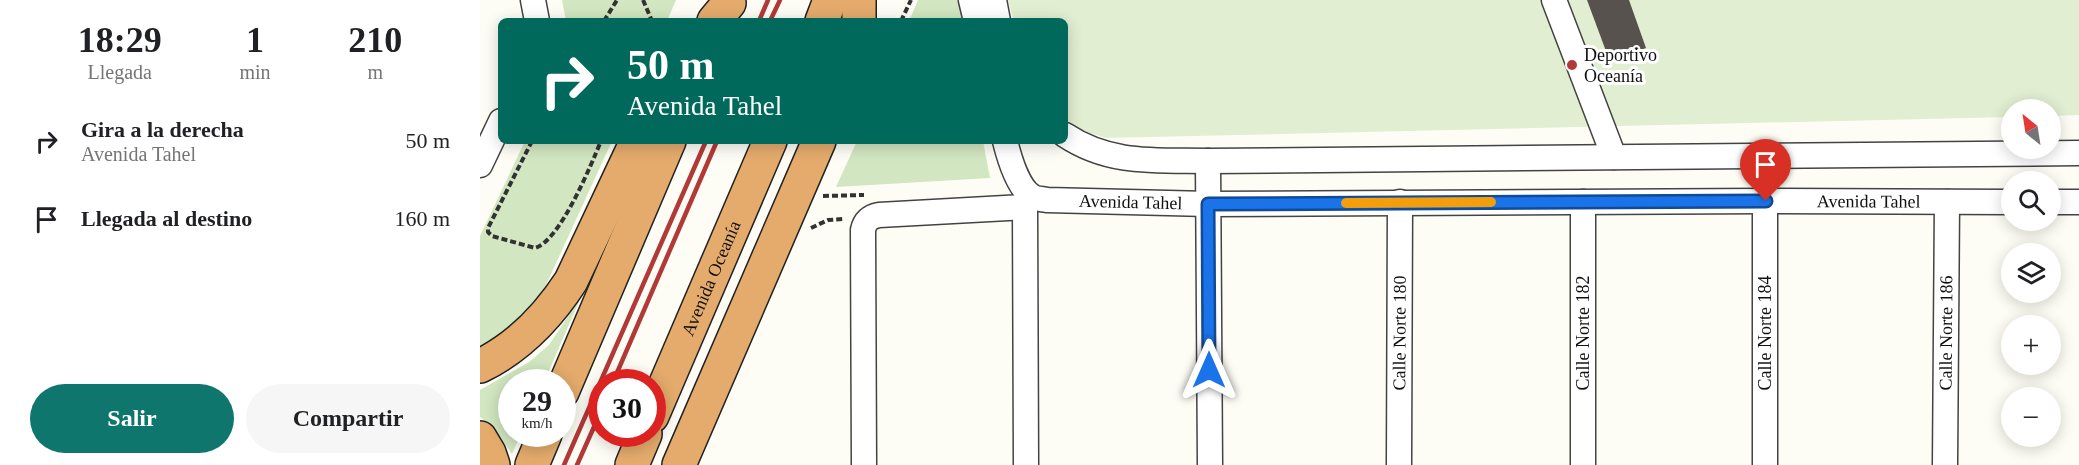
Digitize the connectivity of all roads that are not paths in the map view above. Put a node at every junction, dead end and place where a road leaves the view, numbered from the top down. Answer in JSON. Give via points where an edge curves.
{"nodes":[{"id":1,"x":533,"y":0,"type":"edge"},
{"id":2,"x":830,"y":0,"type":"edge"},
{"id":3,"x":859,"y":0,"type":"edge"},
{"id":4,"x":971,"y":0,"type":"edge"},
{"id":5,"x":994,"y":0,"type":"edge"},
{"id":6,"x":1554,"y":0,"type":"edge"},
{"id":7,"x":536,"y":18,"type":"edge"},
{"id":8,"x":823,"y":18,"type":"edge"},
{"id":9,"x":859,"y":18,"type":"edge"},
{"id":10,"x":975,"y":18,"type":"edge"},
{"id":11,"x":998,"y":18,"type":"edge"},
{"id":12,"x":498,"y":127,"type":"edge"},
{"id":13,"x":1068,"y":137,"type":"edge"},
{"id":14,"x":636,"y":144,"type":"edge"},
{"id":15,"x":668,"y":144,"type":"edge"},
{"id":16,"x":769,"y":144,"type":"edge"},
{"id":17,"x":818,"y":144,"type":"edge"},
{"id":18,"x":1006,"y":144,"type":"edge"},
{"id":19,"x":2079,"y":153,"type":"edge"},
{"id":20,"x":1614,"y":158,"type":"junction"},
{"id":21,"x":1208,"y":161,"type":"junction"},
{"id":22,"x":480,"y":165,"type":"edge"},
{"id":23,"x":1766,"y":201,"type":"junction"},
{"id":24,"x":1400,"y":202,"type":"junction"},
{"id":25,"x":1583,"y":202,"type":"junction"},
{"id":26,"x":1947,"y":202,"type":"junction"},
{"id":27,"x":2001,"y":202,"type":"edge"},
{"id":28,"x":2061,"y":202,"type":"edge"},
{"id":29,"x":2079,"y":202,"type":"edge"},
{"id":30,"x":1029,"y":203,"type":"junction"},
{"id":31,"x":1208,"y":204,"type":"junction"},
{"id":32,"x":480,"y":366,"type":"edge"},
{"id":33,"x":572,"y":369,"type":"edge"},
{"id":34,"x":666,"y":383,"type":"edge"},
{"id":35,"x":480,"y":438,"type":"edge"},
{"id":36,"x":540,"y":447,"type":"edge"},
{"id":37,"x":640,"y":447,"type":"edge"},
{"id":38,"x":493,"y":465,"type":"edge"},
{"id":39,"x":532,"y":465,"type":"edge"},
{"id":40,"x":632,"y":465,"type":"edge"},
{"id":41,"x":679,"y":465,"type":"edge"},
{"id":42,"x":864,"y":465,"type":"edge"},
{"id":43,"x":1026,"y":465,"type":"edge"},
{"id":44,"x":1210,"y":465,"type":"edge"},
{"id":45,"x":1399,"y":465,"type":"edge"},
{"id":46,"x":1583,"y":465,"type":"edge"},
{"id":47,"x":1766,"y":465,"type":"edge"},
{"id":48,"x":1945,"y":465,"type":"edge"}],
"edges":[{"from":1,"to":7,"type":"street"},
{"from":2,"to":8,"type":"highway"},
{"from":3,"to":9,"type":"highway"},
{"from":4,"to":10,"type":"street"},
{"from":5,"to":11,"type":"street"},
{"from":6,"to":20,"type":"street"},
{"from":12,"to":22,"type":"street"},
{"from":13,"to":21,"type":"street","via":[[1095,152],[1119,158]]},
{"from":14,"to":32,"type":"highway","via":[[559,299],[522,340]]},
{"from":15,"to":33,"type":"highway"},
{"from":16,"to":34,"type":"highway","name":"Avenida Oceanía"},
{"from":17,"to":41,"type":"highway"},
{"from":18,"to":30,"type":"street"},
{"from":19,"to":20,"type":"street"},
{"from":20,"to":21,"type":"street"},
{"from":21,"to":31,"type":"street"},
{"from":23,"to":25,"type":"street","name":"Avenida Tahel"},
{"from":23,"to":26,"type":"street","name":"Avenida Tahel"},
{"from":23,"to":47,"type":"street","name":"Calle Norte 184"},
{"from":24,"to":25,"type":"street","name":"Avenida Tahel"},
{"from":24,"to":31,"type":"street","name":"Avenida Tahel"},
{"from":24,"to":45,"type":"street","name":"Calle Norte 180"},
{"from":25,"to":46,"type":"street","name":"Calle Norte 182"},
{"from":26,"to":27,"type":"street","name":"Avenida Tahel"},
{"from":26,"to":48,"type":"street","name":"Calle Norte 186"},
{"from":28,"to":29,"type":"street"},
{"from":30,"to":31,"type":"street","name":"Avenida Tahel"},
{"from":30,"to":42,"type":"street","name":"Avenida Tahel","via":[[868,218],[863,230]]},
{"from":30,"to":43,"type":"street"},
{"from":31,"to":44,"type":"street"},
{"from":35,"to":38,"type":"highway"},
{"from":36,"to":39,"type":"highway"},
{"from":37,"to":40,"type":"highway"}]}
